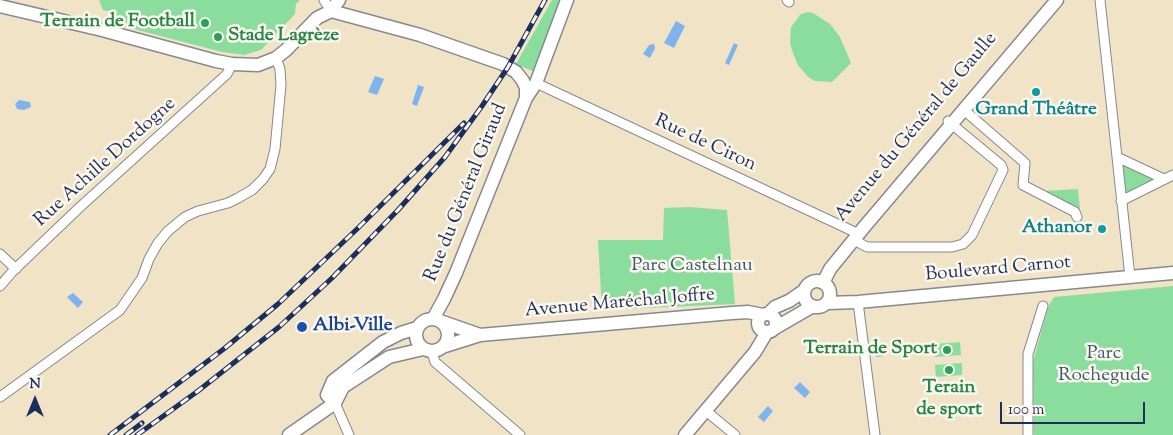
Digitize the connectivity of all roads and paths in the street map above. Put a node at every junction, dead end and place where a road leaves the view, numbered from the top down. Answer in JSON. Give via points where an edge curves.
{"nodes":[{"id":1,"x":324,"y":0,"type":"edge"},
{"id":2,"x":339,"y":0,"type":"edge"},
{"id":3,"x":567,"y":0,"type":"edge"},
{"id":4,"x":1050,"y":0,"type":"edge"},
{"id":5,"x":1057,"y":0,"type":"edge"},
{"id":6,"x":1100,"y":0,"type":"edge"},
{"id":7,"x":0,"y":6,"type":"edge"},
{"id":8,"x":331,"y":11,"type":"junction"},
{"id":9,"x":276,"y":58,"type":"junction"},
{"id":10,"x":232,"y":64,"type":"junction"},
{"id":11,"x":536,"y":82,"type":"junction"},
{"id":12,"x":526,"y":98,"type":"junction"},
{"id":13,"x":964,"y":110,"type":"junction"},
{"id":14,"x":950,"y":123,"type":"junction"},
{"id":15,"x":1117,"y":157,"type":"junction"},
{"id":16,"x":1173,"y":175,"type":"edge"},
{"id":17,"x":1164,"y":179,"type":"junction"},
{"id":18,"x":1122,"y":201,"type":"junction"},
{"id":19,"x":1077,"y":217,"type":"dead end"},
{"id":20,"x":856,"y":235,"type":"junction"},
{"id":21,"x":0,"y":254,"type":"edge"},
{"id":22,"x":16,"y":269,"type":"junction"},
{"id":23,"x":1173,"y":273,"type":"edge"},
{"id":24,"x":1130,"y":277,"type":"junction"},
{"id":25,"x":820,"y":282,"type":"junction"},
{"id":26,"x":0,"y":286,"type":"edge"},
{"id":27,"x":805,"y":290,"type":"junction"},
{"id":28,"x":858,"y":302,"type":"junction"},
{"id":29,"x":827,"y":303,"type":"junction"},
{"id":30,"x":813,"y":306,"type":"junction"},
{"id":31,"x":1043,"y":306,"type":"dead end"},
{"id":32,"x":766,"y":315,"type":"junction"},
{"id":33,"x":436,"y":320,"type":"junction"},
{"id":34,"x":417,"y":328,"type":"junction"},
{"id":35,"x":771,"y":330,"type":"junction"},
{"id":36,"x":480,"y":335,"type":"junction"},
{"id":37,"x":445,"y":346,"type":"junction"},
{"id":38,"x":427,"y":350,"type":"junction"},
{"id":39,"x":0,"y":397,"type":"edge"},
{"id":40,"x":335,"y":403,"type":"junction"},
{"id":41,"x":706,"y":411,"type":"junction"},
{"id":42,"x":289,"y":435,"type":"edge"},
{"id":43,"x":349,"y":435,"type":"edge"},
{"id":44,"x":520,"y":435,"type":"edge"},
{"id":45,"x":685,"y":435,"type":"edge"},
{"id":46,"x":735,"y":435,"type":"edge"},
{"id":47,"x":876,"y":435,"type":"edge"},
{"id":48,"x":1028,"y":435,"type":"edge"}],
"edges":[{"from":1,"to":8,"type":"street"},
{"from":2,"to":8,"type":"main road"},
{"from":3,"to":11,"type":"main road","name":"Rue du Général Giraud"},
{"from":4,"to":14,"type":"main road","name":"Avenue du Général de Gaulle"},
{"from":5,"to":13,"type":"main road","name":"Avenue du Général de Gaulle"},
{"from":6,"to":15,"type":"street"},
{"from":7,"to":10,"type":"main road"},
{"from":8,"to":9,"type":"main road","via":[[318,18]]},
{"from":8,"to":12,"type":"main road","via":[[420,35],[503,64],[523,81]]},
{"from":9,"to":10,"type":"main road","via":[[258,65]]},
{"from":9,"to":39,"type":"street","via":[[281,85],[275,149],[270,169],[263,179],[238,198],[185,217],[168,231],[120,310]]},
{"from":10,"to":22,"type":"street","name":"Rue Achille Dordogne","via":[[227,74],[80,206]]},
{"from":11,"to":12,"type":"main road","name":"Rue du Général Giraud"},
{"from":11,"to":20,"type":"street","name":"Rue de Ciron"},
{"from":12,"to":33,"type":"main road","name":"Rue du Général Giraud"},
{"from":13,"to":14,"type":"main road","name":"Avenue du Général de Gaulle"},
{"from":13,"to":19,"type":"street","via":[[1026,163],[1023,185],[1075,212]]},
{"from":14,"to":20,"type":"main road","name":"Avenue du Général de Gaulle"},
{"from":14,"to":20,"type":"street","name":"Rue de Ciron","via":[[1003,170],[972,236],[963,244],[952,247],[867,247]]},
{"from":15,"to":17,"type":"street"},
{"from":15,"to":18,"type":"street"},
{"from":16,"to":17,"type":"street"},
{"from":17,"to":18,"type":"street"},
{"from":18,"to":24,"type":"street"},
{"from":20,"to":25,"type":"main road","name":"Avenue du Général de Gaulle"},
{"from":21,"to":22,"type":"street"},
{"from":22,"to":26,"type":"street","name":"Rue Achille Dordogne"},
{"from":23,"to":24,"type":"main road","name":"Boulevard Carnot"},
{"from":24,"to":28,"type":"main road","name":"Boulevard Carnot"},
{"from":25,"to":27,"type":"main road","via":[[809,284]]},
{"from":25,"to":29,"type":"main road","via":[[829,288]]},
{"from":27,"to":30,"type":"main road","via":[[807,302]]},
{"from":27,"to":32,"type":"main road"},
{"from":28,"to":29,"type":"main road","name":"Boulevard Carnot"},
{"from":28,"to":47,"type":"street"},
{"from":29,"to":30,"type":"main road","via":[[821,307]]},
{"from":30,"to":35,"type":"main road"},
{"from":31,"to":48,"type":"street","via":[[1028,354]]},
{"from":32,"to":35,"type":"main road","via":[[759,320],[759,326],[762,331]]},
{"from":32,"to":36,"type":"main road","name":"Avenue Maréchal Joffre","via":[[732,313]]},
{"from":33,"to":34,"type":"main road","via":[[424,321]]},
{"from":33,"to":36,"type":"main road"},
{"from":33,"to":37,"type":"main road","via":[[444,324],[448,332]]},
{"from":34,"to":38,"type":"main road","via":[[417,342]]},
{"from":34,"to":40,"type":"main road","via":[[384,342],[333,381],[326,395]]},
{"from":35,"to":41,"type":"main road"},
{"from":36,"to":37,"type":"main road"},
{"from":37,"to":38,"type":"main road","via":[[437,351]]},
{"from":38,"to":40,"type":"main road","via":[[389,357],[343,388]]},
{"from":38,"to":44,"type":"street","via":[[435,362]]},
{"from":40,"to":42,"type":"main road"},
{"from":40,"to":43,"type":"street"},
{"from":41,"to":45,"type":"main road"},
{"from":41,"to":46,"type":"street"}]}
